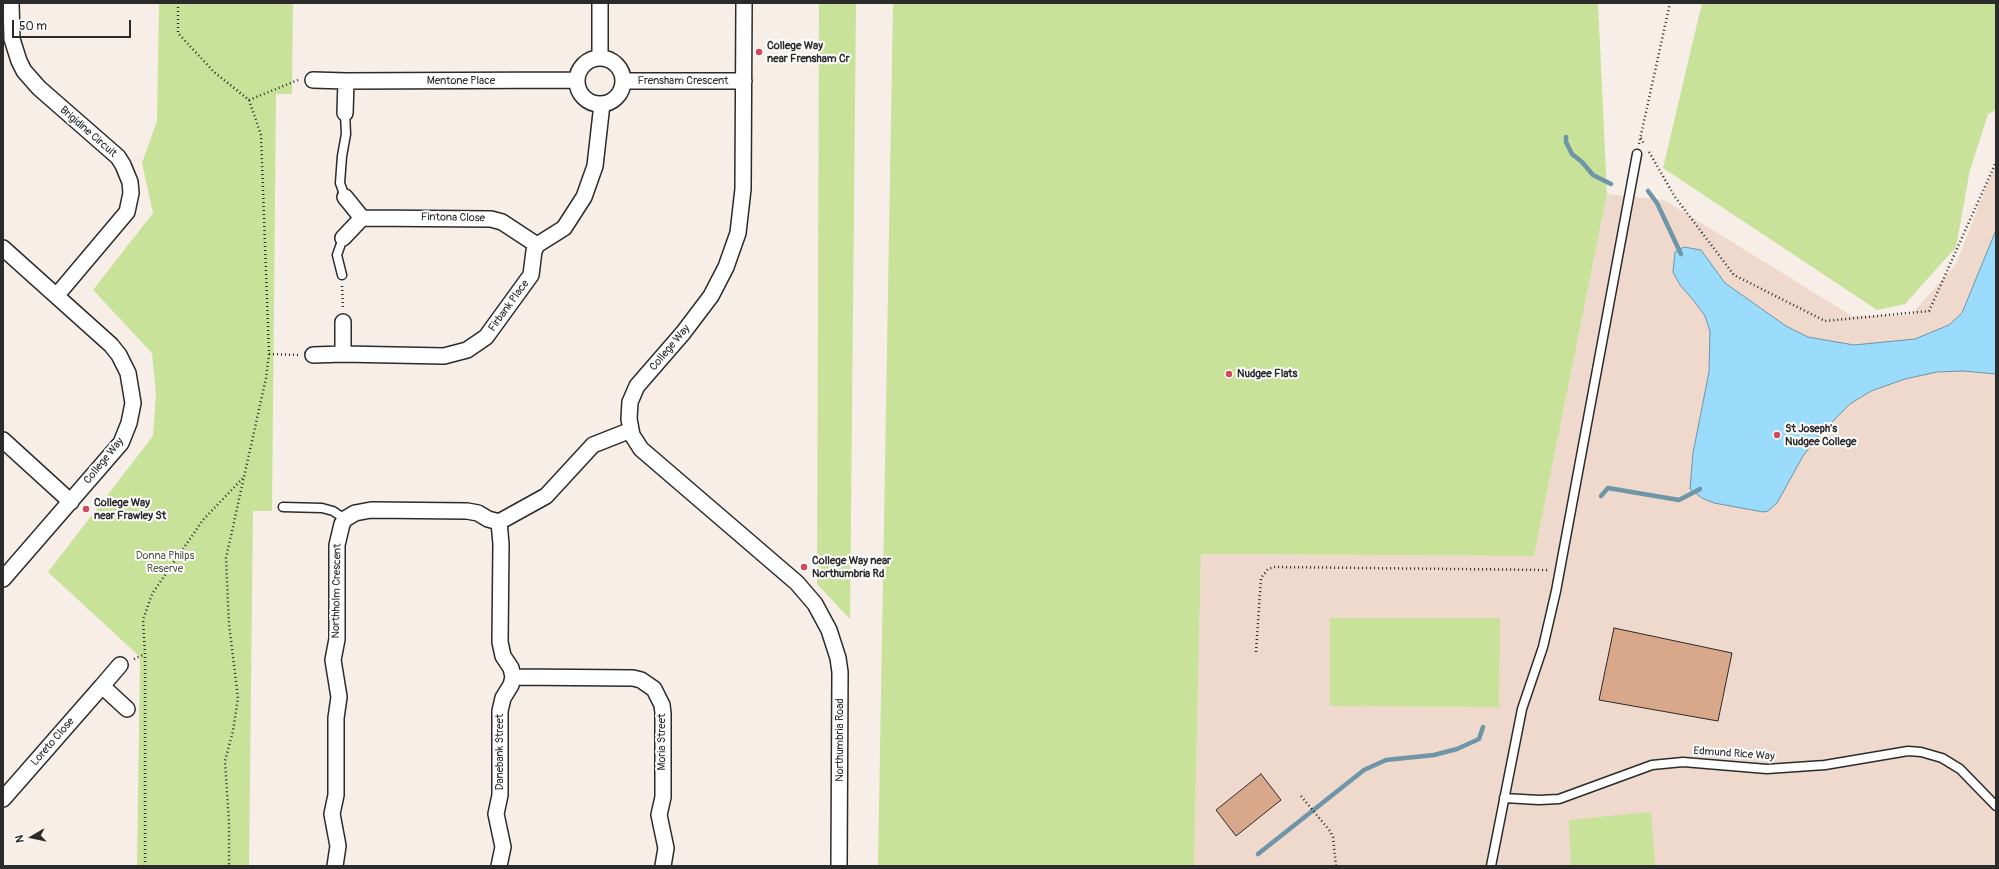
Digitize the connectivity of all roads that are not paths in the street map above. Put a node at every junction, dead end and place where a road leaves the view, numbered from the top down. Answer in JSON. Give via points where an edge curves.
{"nodes":[{"id":1,"x":11,"y":3,"type":"edge"},
{"id":2,"x":600,"y":3,"type":"edge"},
{"id":3,"x":744,"y":3,"type":"edge"},
{"id":4,"x":600,"y":57,"type":"junction"},
{"id":5,"x":313,"y":80,"type":"road end"},
{"id":6,"x":576,"y":80,"type":"junction"},
{"id":7,"x":346,"y":81,"type":"junction"},
{"id":8,"x":623,"y":81,"type":"junction"},
{"id":9,"x":744,"y":81,"type":"junction"},
{"id":10,"x":602,"y":104,"type":"junction"},
{"id":11,"x":345,"y":113,"type":"joint"},
{"id":12,"x":1637,"y":154,"type":"road end"},
{"id":13,"x":345,"y":197,"type":"joint"},
{"id":14,"x":362,"y":218,"type":"junction"},
{"id":15,"x":343,"y":238,"type":"joint"},
{"id":16,"x":537,"y":245,"type":"junction"},
{"id":17,"x":3,"y":248,"type":"edge"},
{"id":18,"x":342,"y":275,"type":"road end"},
{"id":19,"x":57,"y":295,"type":"junction"},
{"id":20,"x":343,"y":322,"type":"road end"},
{"id":21,"x":343,"y":354,"type":"junction"},
{"id":22,"x":313,"y":355,"type":"road end"},
{"id":23,"x":631,"y":430,"type":"junction"},
{"id":24,"x":3,"y":440,"type":"edge"},
{"id":25,"x":70,"y":502,"type":"junction"},
{"id":26,"x":283,"y":507,"type":"dead end"},
{"id":27,"x":345,"y":519,"type":"junction"},
{"id":28,"x":499,"y":522,"type":"junction"},
{"id":29,"x":3,"y":579,"type":"edge"},
{"id":30,"x":823,"y":617,"type":"joint"},
{"id":31,"x":120,"y":666,"type":"dead end"},
{"id":32,"x":513,"y":677,"type":"junction"},
{"id":33,"x":102,"y":686,"type":"junction"},
{"id":34,"x":127,"y":709,"type":"dead end"},
{"id":35,"x":1504,"y":798,"type":"junction"},
{"id":36,"x":3,"y":799,"type":"edge"},
{"id":37,"x":1996,"y":806,"type":"edge"},
{"id":38,"x":335,"y":866,"type":"edge"},
{"id":39,"x":499,"y":866,"type":"edge"},
{"id":40,"x":663,"y":866,"type":"edge"},
{"id":41,"x":840,"y":866,"type":"edge"},
{"id":42,"x":1491,"y":866,"type":"edge"}],
"edges":[{"from":1,"to":19,"type":"street","name":"Brigidine Circuit","via":[[12,39],[24,71],[39,88],[118,157],[124,165],[132,193],[127,212]]},
{"from":2,"to":4,"type":"street"},
{"from":3,"to":9,"type":"street","name":"College Way"},
{"from":4,"to":6,"type":"street","via":[[592,58],[581,67]]},
{"from":4,"to":8,"type":"street","via":[[607,58],[619,67]]},
{"from":5,"to":7,"type":"street","name":"Mentone Place"},
{"from":6,"to":7,"type":"street","name":"Mentone Place"},
{"from":6,"to":10,"type":"street","via":[[584,98],[594,104]]},
{"from":7,"to":11,"type":"street"},
{"from":8,"to":9,"type":"street","name":"Frensham Crescent"},
{"from":8,"to":10,"type":"street","via":[[619,94],[609,103]]},
{"from":9,"to":23,"type":"street","name":"College Way","via":[[743,189],[741,214],[732,250],[711,296],[637,386],[630,402]]},
{"from":10,"to":16,"type":"street","via":[[595,166],[584,197],[564,228]]},
{"from":11,"to":13,"type":"lane","via":[[346,134],[340,182]]},
{"from":12,"to":35,"type":"lane","via":[[1559,573],[1543,648],[1522,709]]},
{"from":13,"to":14,"type":"street"},
{"from":14,"to":15,"type":"street"},
{"from":14,"to":16,"type":"street","name":"Fintona Close","via":[[492,219],[502,222]]},
{"from":15,"to":18,"type":"lane","via":[[337,255]]},
{"from":16,"to":21,"type":"street","name":"Firbank Place","via":[[533,256],[533,269],[527,282],[486,336],[467,350],[444,356]]},
{"from":17,"to":19,"type":"street","name":"College Way"},
{"from":19,"to":25,"type":"street","name":"College Way","via":[[103,336],[119,355],[128,373],[132,392],[132,414],[126,434],[114,452]]},
{"from":20,"to":21,"type":"street"},
{"from":21,"to":22,"type":"street","name":"Firbank Place"},
{"from":23,"to":28,"type":"street","via":[[593,445],[546,496]]},
{"from":23,"to":30,"type":"street","name":"College Way","via":[[646,454],[797,583]]},
{"from":24,"to":25,"type":"street"},
{"from":25,"to":29,"type":"street","name":"College Way"},
{"from":26,"to":27,"type":"lane","via":[[322,508],[334,511]]},
{"from":27,"to":28,"type":"street","via":[[355,513],[371,510],[467,510]]},
{"from":27,"to":38,"type":"street","name":"Northholm Crescent","via":[[339,530],[338,541],[337,639],[333,660],[339,697],[336,718],[336,795],[332,814],[338,846]]},
{"from":28,"to":32,"type":"street","via":[[500,642],[503,656],[511,668]]},
{"from":30,"to":41,"type":"street","name":"Northumbria Road","via":[[834,645],[840,672]]},
{"from":31,"to":33,"type":"street","name":"Loreto Close"},
{"from":32,"to":39,"type":"street","name":"Danebank Street","via":[[511,686],[503,698],[500,712],[500,795],[496,814],[503,847]]},
{"from":32,"to":40,"type":"street","name":"Moria Street","via":[[633,678],[654,689],[663,713],[663,797],[659,814],[666,848]]},
{"from":33,"to":34,"type":"street"},
{"from":33,"to":36,"type":"street","name":"Loreto Close"},
{"from":35,"to":37,"type":"lane","name":"Edmund Rice Way","via":[[1559,798],[1652,765],[1683,762],[1767,769],[1825,765],[1915,752],[1942,758],[1960,769]]},
{"from":35,"to":42,"type":"lane"}]}
